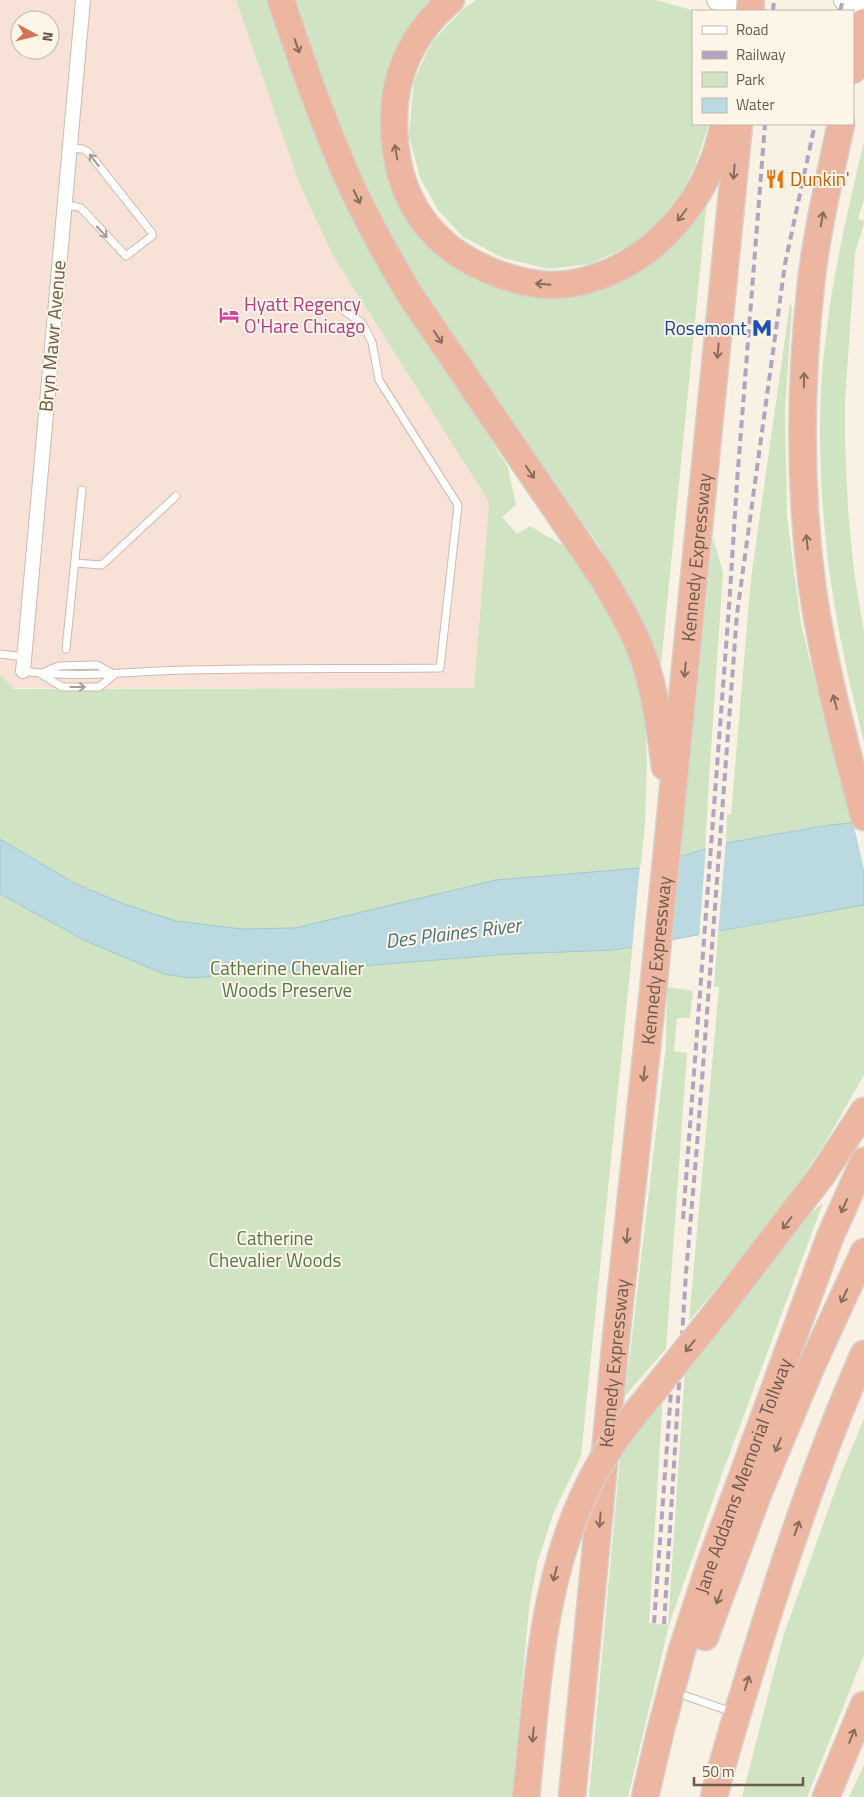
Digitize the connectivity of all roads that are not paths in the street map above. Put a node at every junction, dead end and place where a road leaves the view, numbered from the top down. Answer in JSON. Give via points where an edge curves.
{"nodes":[{"id":1,"x":83,"y":0,"type":"edge"},
{"id":2,"x":281,"y":0,"type":"edge"},
{"id":3,"x":451,"y":0,"type":"edge"},
{"id":4,"x":717,"y":0,"type":"edge"},
{"id":5,"x":844,"y":0,"type":"edge"},
{"id":6,"x":864,"y":5,"type":"edge"},
{"id":7,"x":752,"y":10,"type":"edge"},
{"id":8,"x":864,"y":22,"type":"edge"},
{"id":9,"x":854,"y":67,"type":"edge"},
{"id":10,"x":724,"y":125,"type":"edge"},
{"id":11,"x":739,"y":125,"type":"edge"},
{"id":12,"x":841,"y":125,"type":"edge"},
{"id":13,"x":69,"y":148,"type":"junction"},
{"id":14,"x":64,"y":206,"type":"junction"},
{"id":15,"x":333,"y":303,"type":"dead end"},
{"id":16,"x":82,"y":490,"type":"dead end"},
{"id":17,"x":176,"y":496,"type":"dead end"},
{"id":18,"x":75,"y":563,"type":"junction"},
{"id":19,"x":66,"y":649,"type":"dead end"},
{"id":20,"x":0,"y":654,"type":"edge"},
{"id":21,"x":24,"y":657,"type":"junction"},
{"id":22,"x":22,"y":671,"type":"joint"},
{"id":23,"x":40,"y":674,"type":"junction"},
{"id":24,"x":115,"y":674,"type":"junction"},
{"id":25,"x":864,"y":817,"type":"edge"},
{"id":26,"x":670,"y":820,"type":"junction"},
{"id":27,"x":864,"y":1110,"type":"edge"},
{"id":28,"x":864,"y":1161,"type":"edge"},
{"id":29,"x":864,"y":1252,"type":"edge"},
{"id":30,"x":864,"y":1354,"type":"edge"},
{"id":31,"x":596,"y":1556,"type":"junction"},
{"id":32,"x":686,"y":1696,"type":"junction"},
{"id":33,"x":864,"y":1705,"type":"edge"},
{"id":34,"x":737,"y":1714,"type":"junction"},
{"id":35,"x":526,"y":1797,"type":"edge"},
{"id":36,"x":561,"y":1797,"type":"edge"},
{"id":37,"x":572,"y":1797,"type":"edge"},
{"id":38,"x":645,"y":1797,"type":"edge"},
{"id":39,"x":658,"y":1797,"type":"edge"},
{"id":40,"x":714,"y":1797,"type":"edge"},
{"id":41,"x":826,"y":1797,"type":"edge"}],
"edges":[{"from":1,"to":13,"type":"street","name":"Bryn Mawr Avenue"},
{"from":2,"to":26,"type":"highway","one_way":true,"via":[[336,153],[383,250],[410,295],[604,580],[627,620],[642,652],[658,716]]},
{"from":10,"to":3,"type":"highway","one_way":true,"via":[[713,162],[699,191],[674,224],[634,261],[591,279],[560,285],[511,279],[472,263],[437,239],[416,210],[405,189],[394,139],[393,110],[398,81],[407,57],[428,22]]},
{"from":4,"to":7,"type":"main road"},
{"from":5,"to":6,"type":"main road"},
{"from":8,"to":9,"type":"highway","bridge":true},
{"from":11,"to":26,"type":"highway","name":"Kennedy Expressway","one_way":true},
{"from":25,"to":12,"type":"highway","one_way":true,"via":[[823,649],[812,585],[802,449],[804,364],[811,282]]},
{"from":13,"to":14,"type":"street","name":"Bryn Mawr Avenue"},
{"from":14,"to":13,"type":"lane","one_way":true,"via":[[81,208],[126,256],[152,236],[88,152]]},
{"from":14,"to":21,"type":"street","name":"Bryn Mawr Avenue"},
{"from":15,"to":24,"type":"lane","via":[[362,323],[372,342],[378,380],[458,505],[440,668],[184,670]]},
{"from":16,"to":18,"type":"lane"},
{"from":17,"to":18,"type":"lane","via":[[102,565]]},
{"from":18,"to":19,"type":"lane"},
{"from":20,"to":21,"type":"lane"},
{"from":21,"to":22,"type":"street","name":"Bryn Mawr Avenue"},
{"from":22,"to":23,"type":"lane"},
{"from":23,"to":24,"type":"lane","via":[[59,666],[97,665]]},
{"from":23,"to":24,"type":"lane","one_way":true,"via":[[62,687],[99,687]]},
{"from":26,"to":31,"type":"highway","name":"Kennedy Expressway","one_way":true},
{"from":27,"to":35,"type":"highway","one_way":true,"bridge":true,"via":[[822,1175],[617,1438],[600,1463],[575,1513],[548,1604]]},
{"from":28,"to":38,"type":"highway","name":"Jane Addams Memorial Tollway","one_way":true,"via":[[830,1237],[709,1567],[682,1650]]},
{"from":29,"to":32,"type":"highway","name":"Jane Addams Memorial Tollway","one_way":true,"via":[[758,1494],[707,1629]]},
{"from":34,"to":30,"type":"highway","one_way":true,"via":[[813,1480]]},
{"from":31,"to":36,"type":"highway"},
{"from":31,"to":37,"type":"highway","name":"Kennedy Expressway"},
{"from":32,"to":34,"type":"lane"},
{"from":32,"to":39,"type":"highway","name":"Jane Addams Memorial Tollway"},
{"from":41,"to":33,"type":"highway","one_way":true},
{"from":34,"to":40,"type":"highway"}]}
